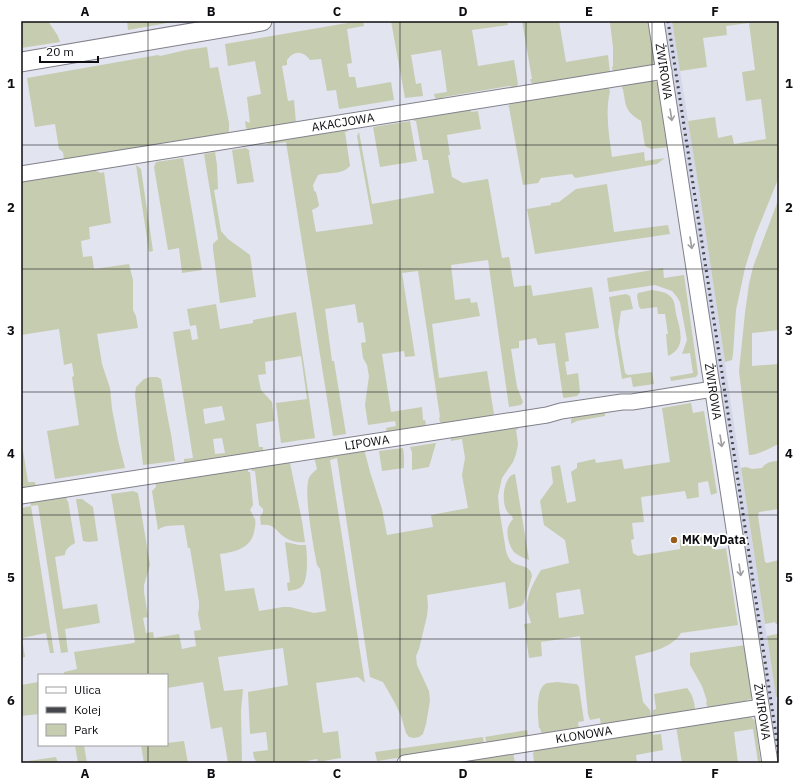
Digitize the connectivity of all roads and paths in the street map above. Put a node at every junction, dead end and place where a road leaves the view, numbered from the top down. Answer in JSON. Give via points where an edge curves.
{"nodes":[{"id":1,"x":262,"y":21,"type":"edge"},
{"id":2,"x":656,"y":21,"type":"edge"},
{"id":3,"x":21,"y":62,"type":"edge"},
{"id":4,"x":664,"y":71,"type":"junction"},
{"id":5,"x":21,"y":174,"type":"edge"},
{"id":6,"x":713,"y":389,"type":"junction"},
{"id":7,"x":21,"y":496,"type":"edge"},
{"id":8,"x":761,"y":707,"type":"junction"},
{"id":9,"x":405,"y":763,"type":"edge"},
{"id":10,"x":770,"y":763,"type":"edge"}],
"edges":[{"from":1,"to":3,"type":"street"},
{"from":2,"to":4,"type":"street","name":"ŻWIROWA"},
{"from":4,"to":5,"type":"street","name":"AKACJOWA"},
{"from":4,"to":6,"type":"street","name":"ŻWIROWA","one_way":true},
{"from":6,"to":7,"type":"street","name":"LIPOWA"},
{"from":6,"to":8,"type":"street","name":"ŻWIROWA","one_way":true},
{"from":8,"to":9,"type":"street","name":"KLONOWA"},
{"from":8,"to":10,"type":"street","name":"ŻWIROWA"}]}
